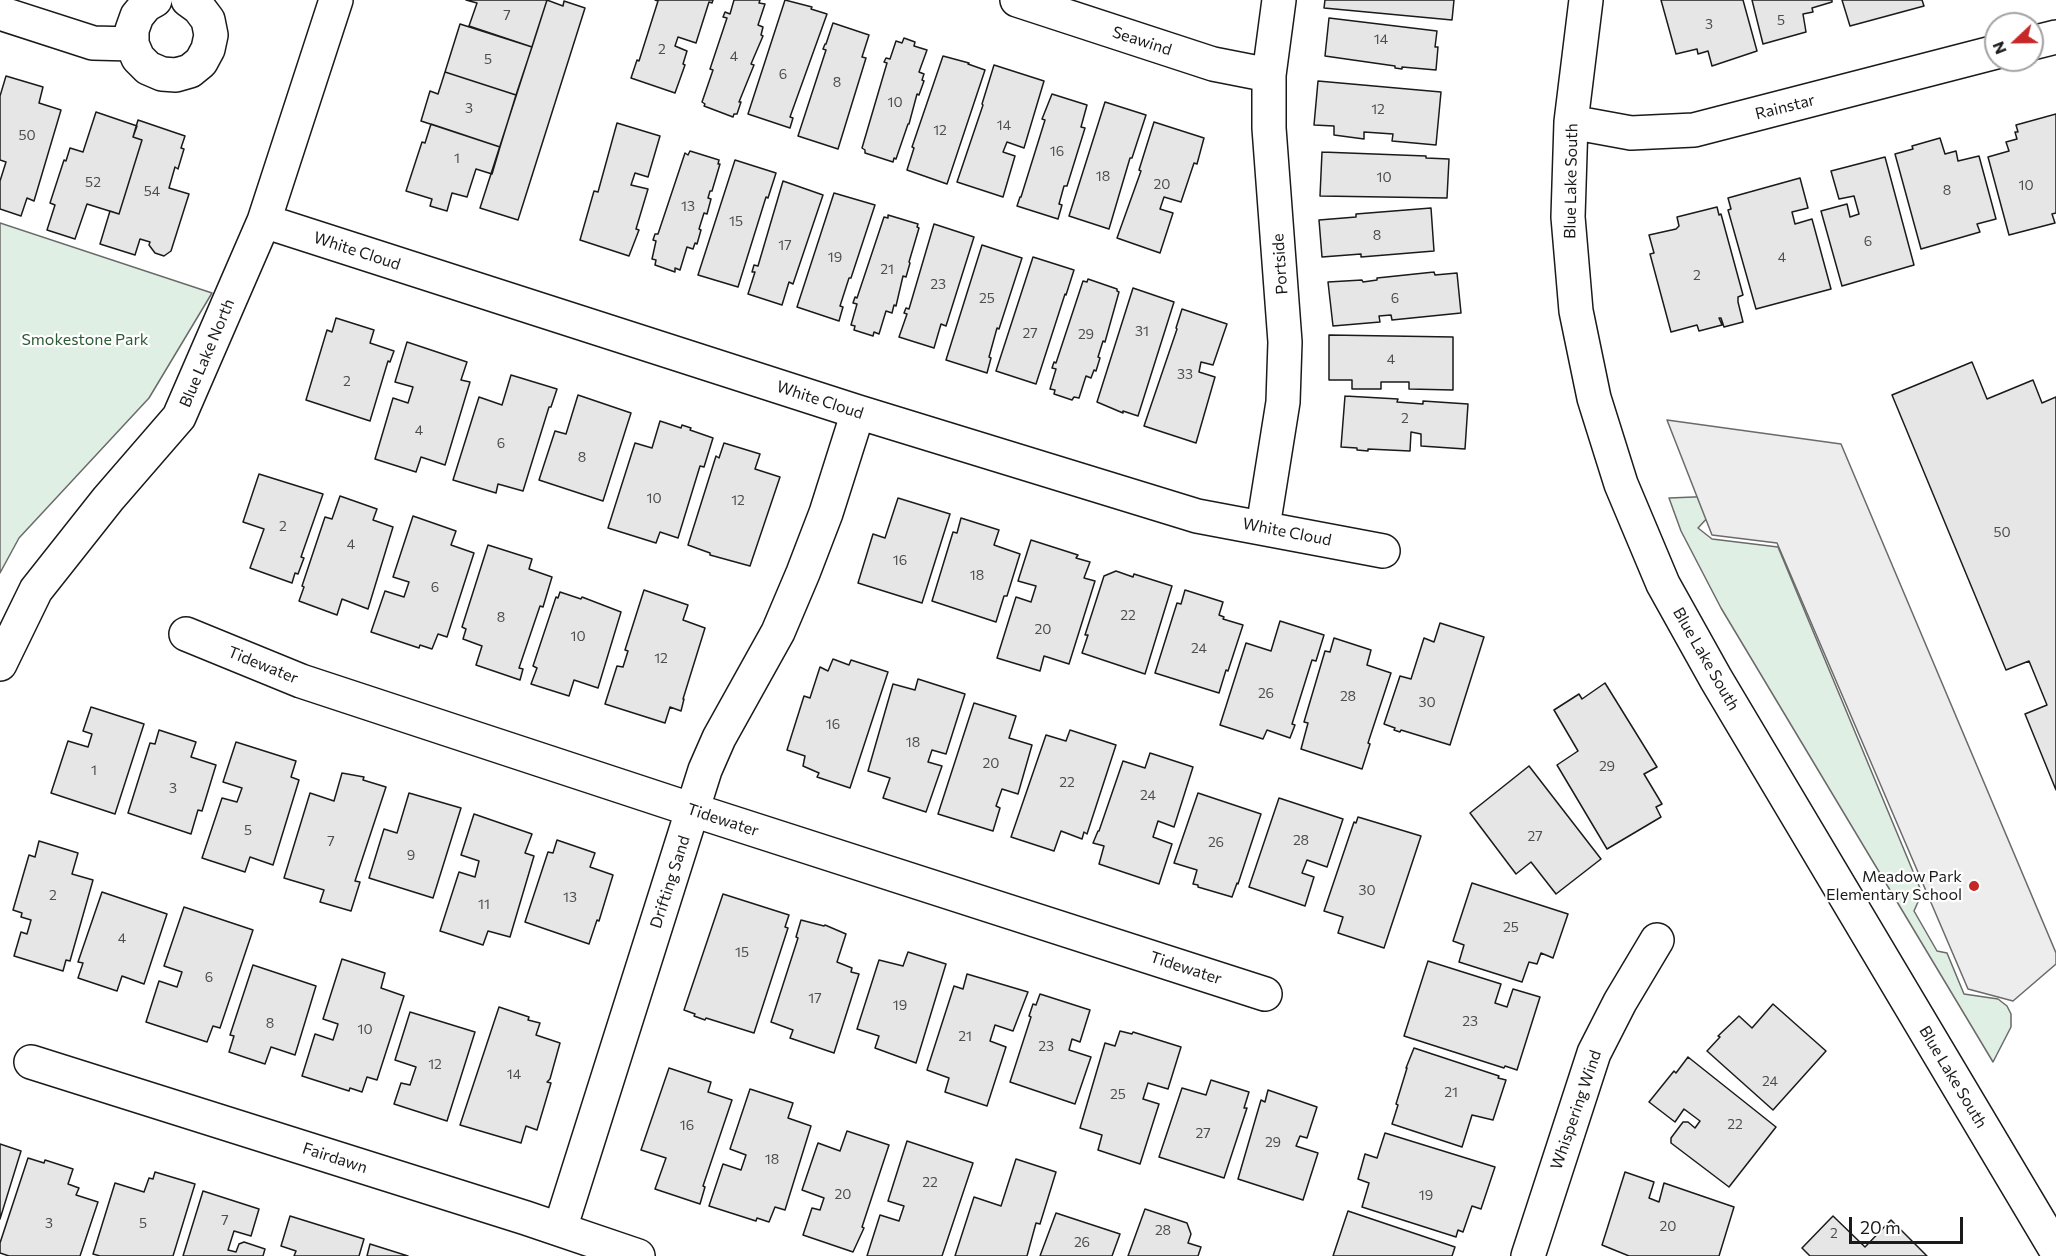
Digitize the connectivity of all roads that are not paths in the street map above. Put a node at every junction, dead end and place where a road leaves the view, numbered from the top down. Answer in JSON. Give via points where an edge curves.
{"nodes":[{"id":1,"x":155,"y":0,"type":"edge"},
{"id":2,"x":188,"y":0,"type":"edge"},
{"id":3,"x":336,"y":0,"type":"edge"},
{"id":4,"x":1017,"y":0,"type":"edge"},
{"id":5,"x":1279,"y":0,"type":"edge"},
{"id":6,"x":1586,"y":0,"type":"edge"},
{"id":7,"x":0,"y":13,"type":"edge"},
{"id":8,"x":132,"y":44,"type":"junction"},
{"id":9,"x":1984,"y":55,"type":"edge"},
{"id":10,"x":1269,"y":75,"type":"junction"},
{"id":11,"x":1571,"y":122,"type":"junction"},
{"id":12,"x":264,"y":220,"type":"junction"},
{"id":13,"x":858,"y":412,"type":"junction"},
{"id":14,"x":1263,"y":527,"type":"junction"},
{"id":15,"x":1383,"y":551,"type":"dead end"},
{"id":16,"x":186,"y":634,"type":"dead end"},
{"id":17,"x":0,"y":664,"type":"edge"},
{"id":18,"x":693,"y":810,"type":"junction"},
{"id":19,"x":1657,"y":940,"type":"dead end"},
{"id":20,"x":1265,"y":994,"type":"dead end"},
{"id":21,"x":31,"y":1062,"type":"dead end"},
{"id":22,"x":560,"y":1229,"type":"junction"},
{"id":23,"x":2056,"y":1250,"type":"edge"},
{"id":24,"x":638,"y":1256,"type":"edge"},
{"id":25,"x":1528,"y":1256,"type":"edge"}],
"edges":[{"from":1,"to":8,"type":"street","via":[[137,16]]},
{"from":2,"to":8,"type":"street","via":[[208,20],[211,34],[201,62],[190,71],[162,74],[148,68]]},
{"from":3,"to":12,"type":"street","name":"Blue Lake North"},
{"from":4,"to":10,"type":"street","name":"Seawind","via":[[1213,64]]},
{"from":5,"to":10,"type":"street","name":"Portside"},
{"from":6,"to":11,"type":"street","name":"Blue Lake South"},
{"from":7,"to":8,"type":"street","via":[[93,43]]},
{"from":9,"to":11,"type":"street","name":"Rainstar","via":[[1694,130],[1631,132]]},
{"from":10,"to":14,"type":"street","name":"Portside","via":[[1269,128],[1286,342],[1283,402]]},
{"from":11,"to":23,"type":"street","name":"Blue Lake South","via":[[1568,217],[1579,322],[1594,398],[1618,473],[1663,584]]},
{"from":12,"to":13,"type":"street","name":"White Cloud"},
{"from":12,"to":17,"type":"street","name":"Blue Lake North","via":[[179,417],[36,590]]},
{"from":13,"to":14,"type":"street","name":"White Cloud","via":[[1197,516]]},
{"from":13,"to":18,"type":"street","name":"Drifting Sand","via":[[803,573],[778,632],[711,756]]},
{"from":14,"to":15,"type":"street","name":"White Cloud"},
{"from":16,"to":18,"type":"street","name":"Tidewater","via":[[301,681]]},
{"from":18,"to":20,"type":"street","name":"Tidewater"},
{"from":18,"to":22,"type":"street","name":"Drifting Sand"},
{"from":19,"to":25,"type":"street","name":"Whispering Wind","via":[[1594,1053]]},
{"from":21,"to":22,"type":"street","name":"Fairdawn"},
{"from":22,"to":24,"type":"street","name":"Fairdawn"}]}
